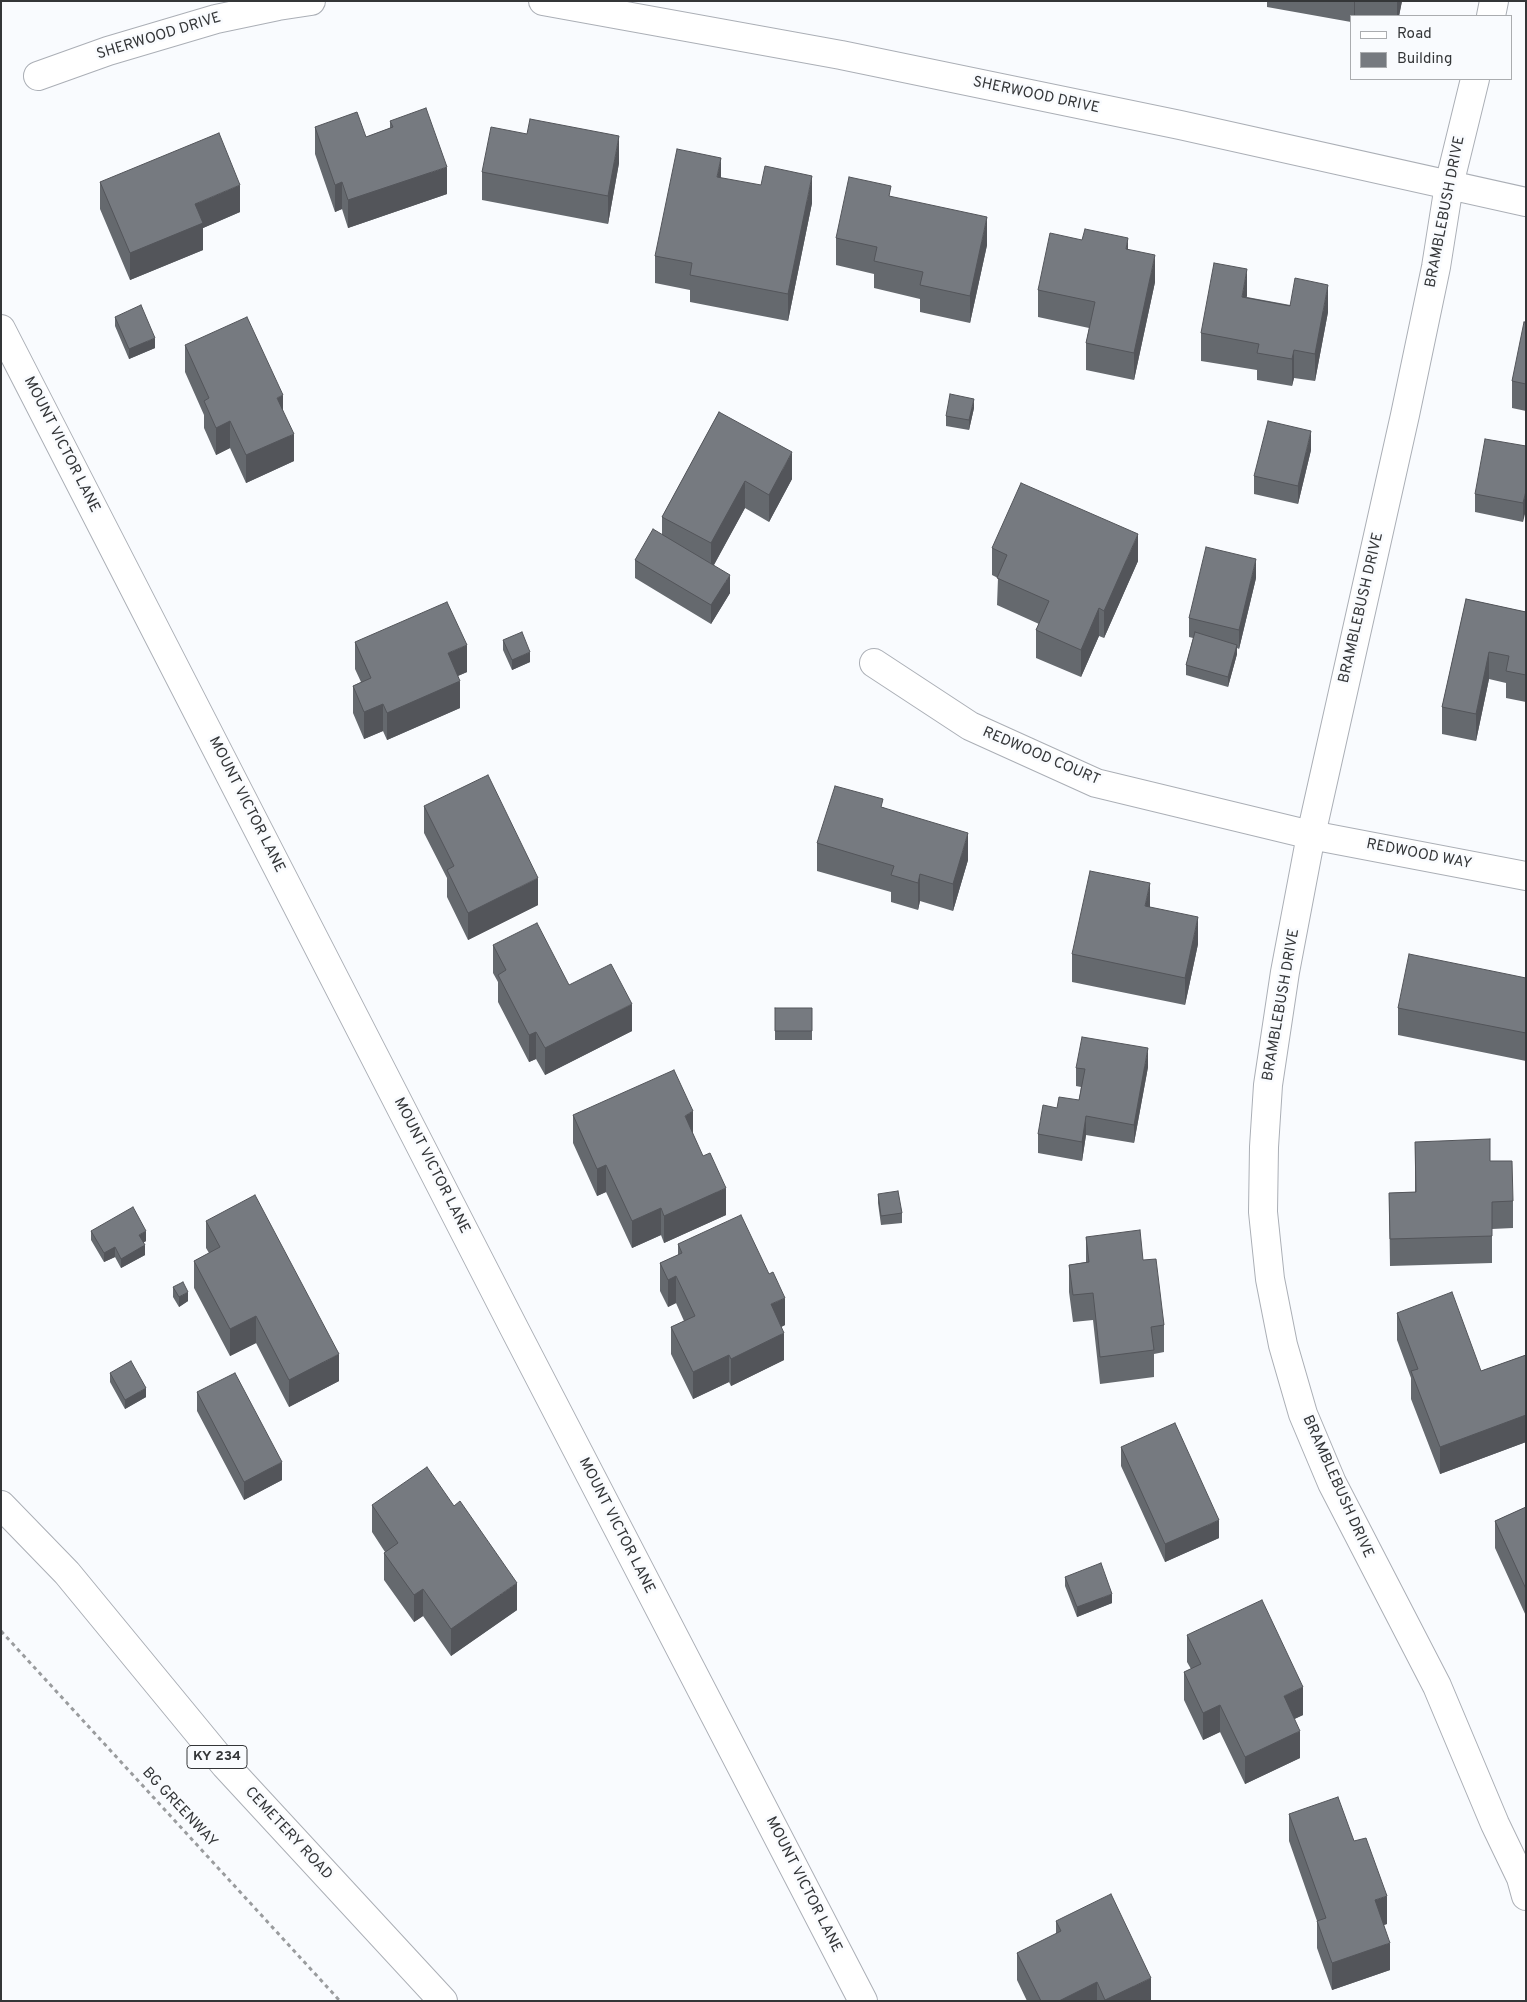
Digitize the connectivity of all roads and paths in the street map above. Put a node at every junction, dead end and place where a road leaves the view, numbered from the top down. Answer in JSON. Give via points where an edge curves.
{"nodes":[{"id":1,"x":311,"y":1,"type":"edge"},
{"id":2,"x":544,"y":1,"type":"edge"},
{"id":3,"x":1494,"y":1,"type":"edge"},
{"id":4,"x":1491,"y":15,"type":"edge"},
{"id":5,"x":38,"y":76,"type":"dead end"},
{"id":6,"x":1476,"y":80,"type":"edge"},
{"id":7,"x":1449,"y":185,"type":"junction"},
{"id":8,"x":1526,"y":202,"type":"edge"},
{"id":9,"x":1,"y":329,"type":"edge"},
{"id":10,"x":874,"y":663,"type":"dead end"},
{"id":11,"x":1312,"y":835,"type":"junction"},
{"id":12,"x":1526,"y":876,"type":"edge"},
{"id":13,"x":1,"y":1505,"type":"edge"},
{"id":14,"x":1,"y":1631,"type":"edge"},
{"id":15,"x":1526,"y":1896,"type":"edge"},
{"id":16,"x":340,"y":2001,"type":"edge"},
{"id":17,"x":443,"y":2001,"type":"edge"},
{"id":18,"x":863,"y":2001,"type":"edge"}],
"edges":[{"from":1,"to":5,"type":"street","name":"SHERWOOD DRIVE","via":[[216,19]]},
{"from":2,"to":7,"type":"street","name":"SHERWOOD DRIVE","via":[[841,55]]},
{"from":3,"to":4,"type":"street"},
{"from":6,"to":7,"type":"street","name":"BRAMBLEBUSH DRIVE"},
{"from":7,"to":8,"type":"street","name":"SHERWOOD DRIVE"},
{"from":7,"to":11,"type":"street","name":"BRAMBLEBUSH DRIVE","via":[[1436,267],[1407,406]]},
{"from":9,"to":18,"type":"street","name":"MOUNT VICTOR LANE"},
{"from":10,"to":11,"type":"street","name":"REDWOOD COURT","via":[[970,726],[1096,783]]},
{"from":11,"to":12,"type":"street","name":"REDWOOD WAY"},
{"from":11,"to":15,"type":"street","name":"BRAMBLEBUSH DRIVE","via":[[1285,972],[1268,1085],[1264,1147],[1263,1212],[1270,1278],[1283,1346],[1303,1414],[1332,1483],[1437,1686]]},
{"from":13,"to":17,"type":"street","name":"CEMETERY ROAD","number":"KY 234","via":[[67,1573],[224,1765]]},
{"from":14,"to":16,"type":"path","name":"BG GREENWAY"}]}
